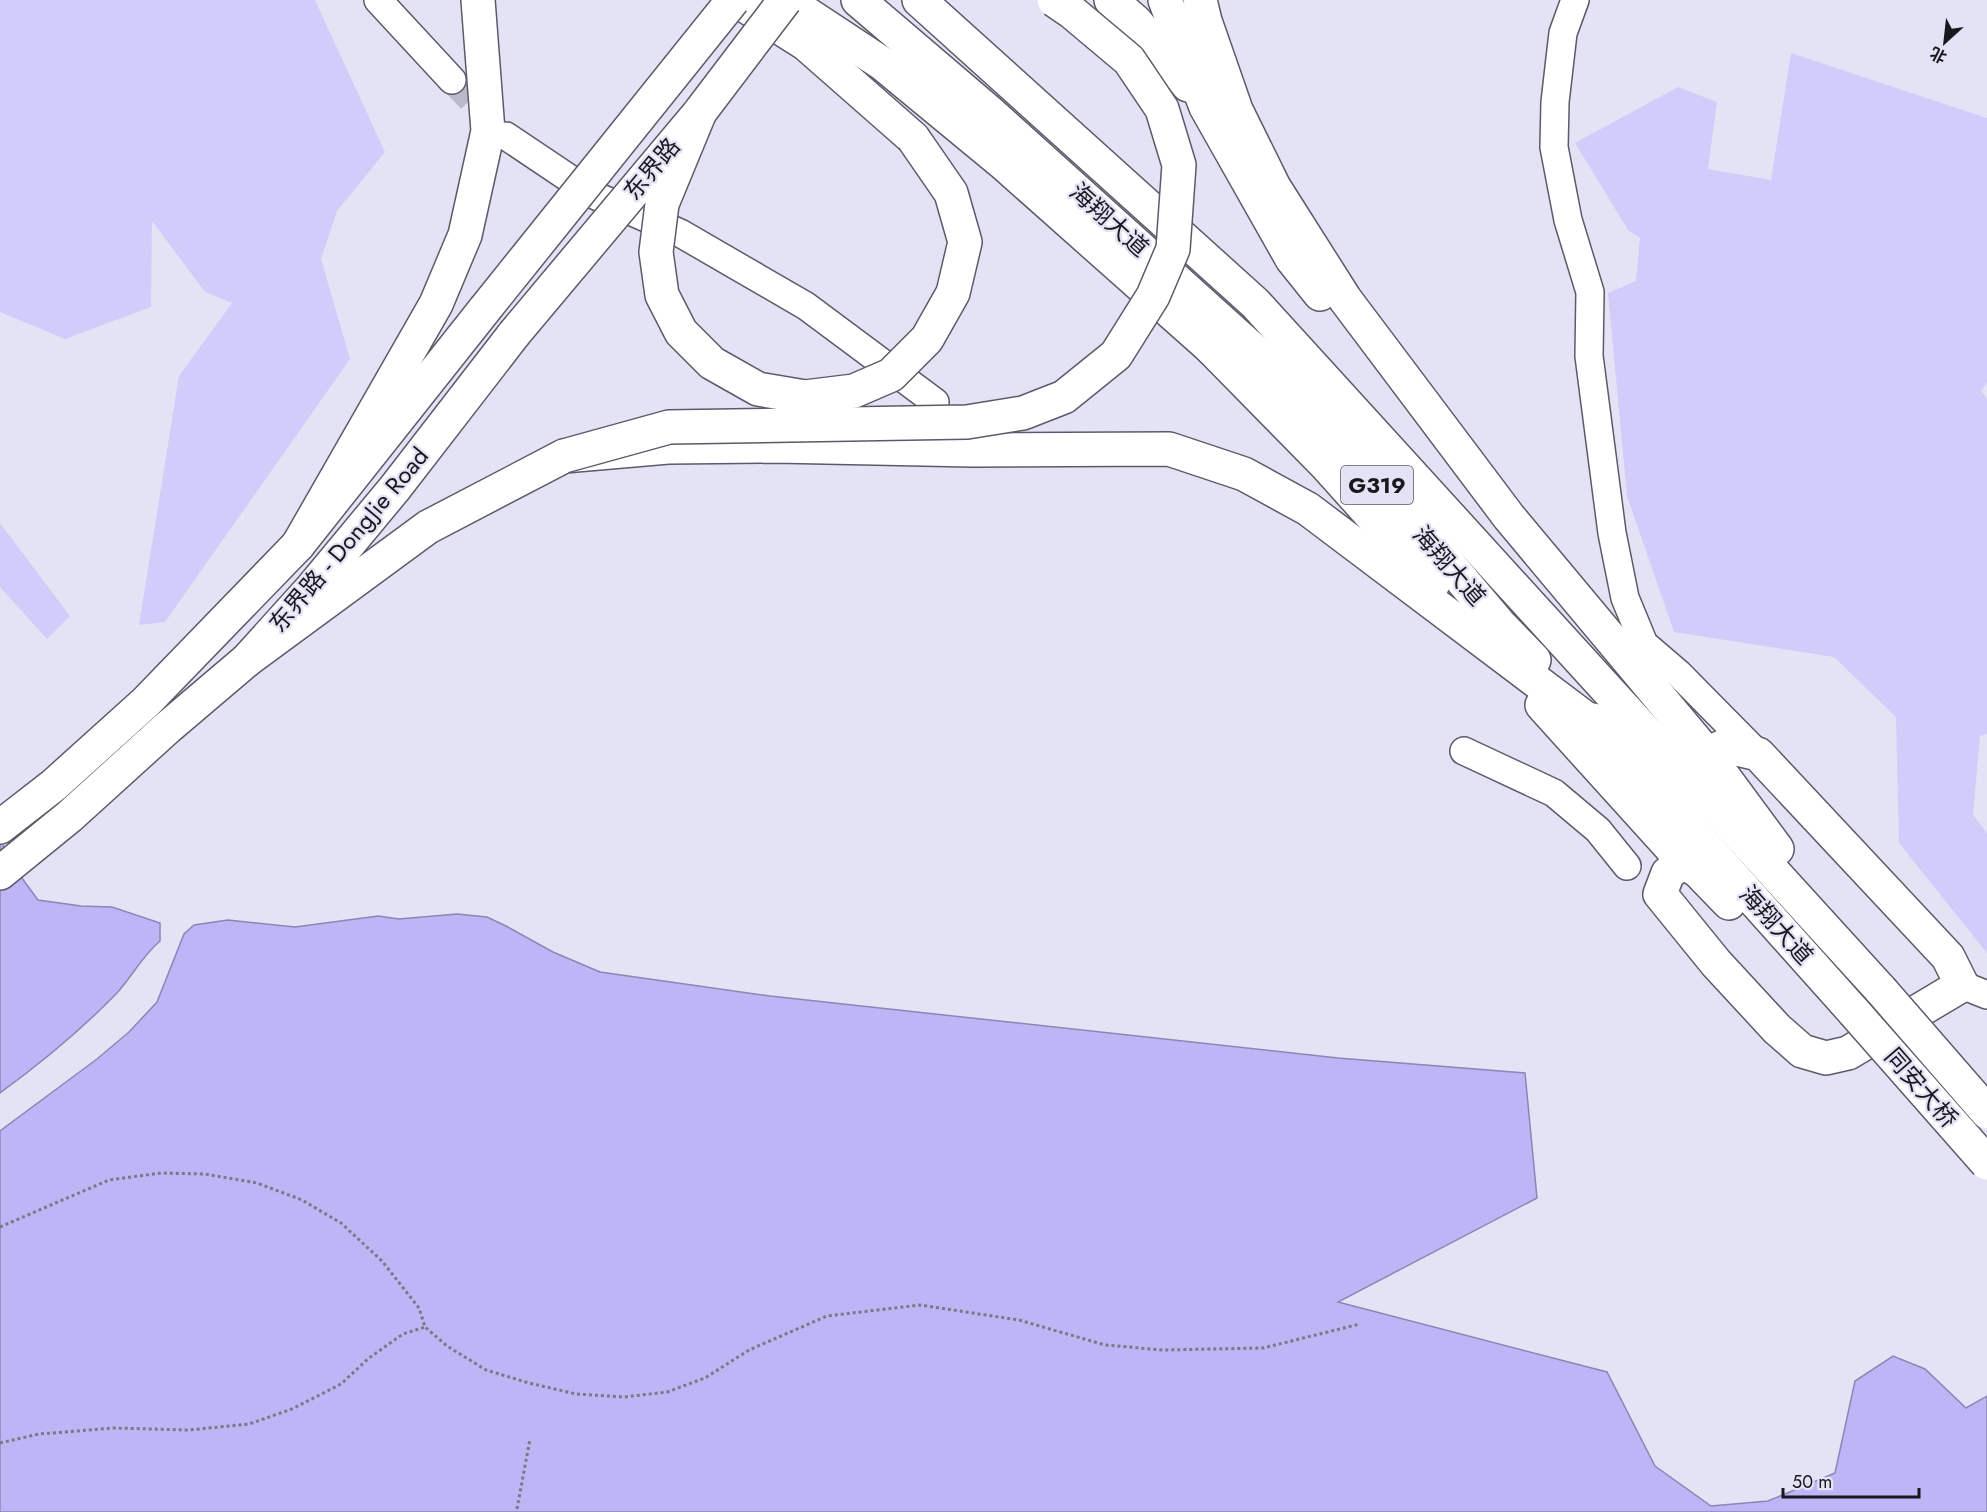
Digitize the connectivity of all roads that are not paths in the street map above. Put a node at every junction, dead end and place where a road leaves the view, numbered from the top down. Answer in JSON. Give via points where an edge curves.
{"nodes":[{"id":1,"x":378,"y":0,"type":"edge"},
{"id":2,"x":478,"y":0,"type":"edge"},
{"id":3,"x":734,"y":0,"type":"edge"},
{"id":4,"x":786,"y":0,"type":"edge"},
{"id":5,"x":858,"y":0,"type":"edge"},
{"id":6,"x":919,"y":0,"type":"edge"},
{"id":7,"x":1054,"y":0,"type":"edge"},
{"id":8,"x":1111,"y":0,"type":"edge"},
{"id":9,"x":1166,"y":0,"type":"edge"},
{"id":10,"x":1200,"y":0,"type":"edge"},
{"id":11,"x":1575,"y":0,"type":"edge"},
{"id":12,"x":452,"y":80,"type":"tunnel mouth"},
{"id":13,"x":1206,"y":107,"type":"junction"},
{"id":14,"x":700,"y":112,"type":"junction"},
{"id":15,"x":506,"y":136,"type":"tunnel mouth"},
{"id":16,"x":485,"y":309,"type":"joint"},
{"id":17,"x":514,"y":334,"type":"joint"},
{"id":18,"x":1211,"y":348,"type":"junction"},
{"id":19,"x":935,"y":402,"type":"dead end"},
{"id":20,"x":564,"y":456,"type":"junction"},
{"id":21,"x":1509,"y":517,"type":"junction"},
{"id":22,"x":297,"y":545,"type":"junction"},
{"id":23,"x":1435,"y":548,"type":"junction"},
{"id":24,"x":1492,"y":649,"type":"junction"},
{"id":25,"x":247,"y":660,"type":"junction"},
{"id":26,"x":1609,"y":736,"type":"junction"},
{"id":27,"x":1464,"y":751,"type":"dead end"},
{"id":28,"x":1707,"y":754,"type":"junction"},
{"id":29,"x":1758,"y":754,"type":"junction"},
{"id":30,"x":1643,"y":816,"type":"junction"},
{"id":31,"x":0,"y":827,"type":"edge"},
{"id":32,"x":1684,"y":862,"type":"junction"},
{"id":33,"x":1627,"y":866,"type":"dead end"},
{"id":34,"x":0,"y":873,"type":"edge"},
{"id":35,"x":1660,"y":894,"type":"junction"},
{"id":36,"x":1881,"y":990,"type":"junction"},
{"id":37,"x":1975,"y":990,"type":"edge"},
{"id":38,"x":1854,"y":1012,"type":"junction"},
{"id":39,"x":1987,"y":1112,"type":"edge"},
{"id":40,"x":1987,"y":1163,"type":"edge"}],
"edges":[{"from":1,"to":12,"type":"street"},
{"from":2,"to":22,"type":"main road","via":[[488,130],[465,235],[436,304]]},
{"from":3,"to":14,"type":"main road","bridge":true,"via":[[806,44],[913,138],[951,193],[964,242],[953,293],[927,339],[891,375],[854,391],[805,397],[758,389],[712,363],[681,332],[662,295],[656,252],[662,204]]},
{"from":3,"to":16,"type":"main road","name":"东界路","bridge":true},
{"from":4,"to":14,"type":"main road","name":"东界路","bridge":true},
{"from":4,"to":18,"type":"main road","via":[[883,64],[1003,163]]},
{"from":5,"to":23,"type":"main road","name":"海翔大道","number":"G319","via":[[988,111],[1259,355]]},
{"from":6,"to":36,"type":"main road","name":"海翔大道","number":"G319","via":[[1255,303]]},
{"from":7,"to":20,"type":"main road","bridge":true,"via":[[1129,60],[1162,109],[1179,165],[1173,249],[1153,296],[1116,355],[1064,397],[1023,413],[967,422],[669,428]]},
{"from":8,"to":13,"type":"main road","via":[[1136,22]]},
{"from":9,"to":13,"type":"main road"},
{"from":10,"to":21,"type":"main road","via":[[1236,110],[1274,187],[1345,300]]},
{"from":11,"to":29,"type":"street","via":[[1563,33],[1554,147],[1568,220],[1590,292],[1589,356],[1612,533],[1625,598],[1644,644]]},
{"from":13,"to":21,"type":"main road","via":[[1292,259],[1385,376]]},
{"from":14,"to":17,"type":"main road","name":"东界路","bridge":true},
{"from":15,"to":19,"type":"street","via":[[594,195],[680,233],[806,306]]},
{"from":16,"to":22,"type":"main road","name":"东界路 - DongJie Road"},
{"from":17,"to":25,"type":"main road","name":"东界路 - DongJie Road","via":[[395,488]]},
{"from":18,"to":23,"type":"main road"},
{"from":18,"to":24,"type":"main road","via":[[1326,465]]},
{"from":20,"to":24,"type":"main road","bridge":true,"via":[[678,447],[1169,449],[1244,474],[1308,509]]},
{"from":20,"to":25,"type":"main road","via":[[428,527]]},
{"from":21,"to":28,"type":"main road"},
{"from":22,"to":31,"type":"main road","name":"东界路 - DongJie Road","via":[[147,702]]},
{"from":23,"to":26,"type":"main road","name":"海翔大道","number":"G319","via":[[1500,625]]},
{"from":24,"to":26,"type":"main road"},
{"from":24,"to":30,"type":"main road"},
{"from":25,"to":34,"type":"main road","name":"东界路 - DongJie Road"},
{"from":26,"to":38,"type":"main road","name":"海翔大道","number":"G319"},
{"from":27,"to":33,"type":"street","via":[[1554,793],[1598,830]]},
{"from":28,"to":29,"type":"main road","via":[[1724,746]]},
{"from":28,"to":36,"type":"main road"},
{"from":29,"to":37,"type":"main road"},
{"from":30,"to":32,"type":"main road"},
{"from":30,"to":35,"type":"main road","via":[[1647,858]]},
{"from":32,"to":35,"type":"main road","via":[[1668,873]]},
{"from":32,"to":38,"type":"main road"},
{"from":35,"to":37,"type":"main road","via":[[1716,963],[1802,1051],[1826,1058],[1848,1053]]},
{"from":36,"to":39,"type":"main road","name":"同安大桥","bridge":true},
{"from":38,"to":40,"type":"main road","name":"同安大桥","bridge":true}]}
